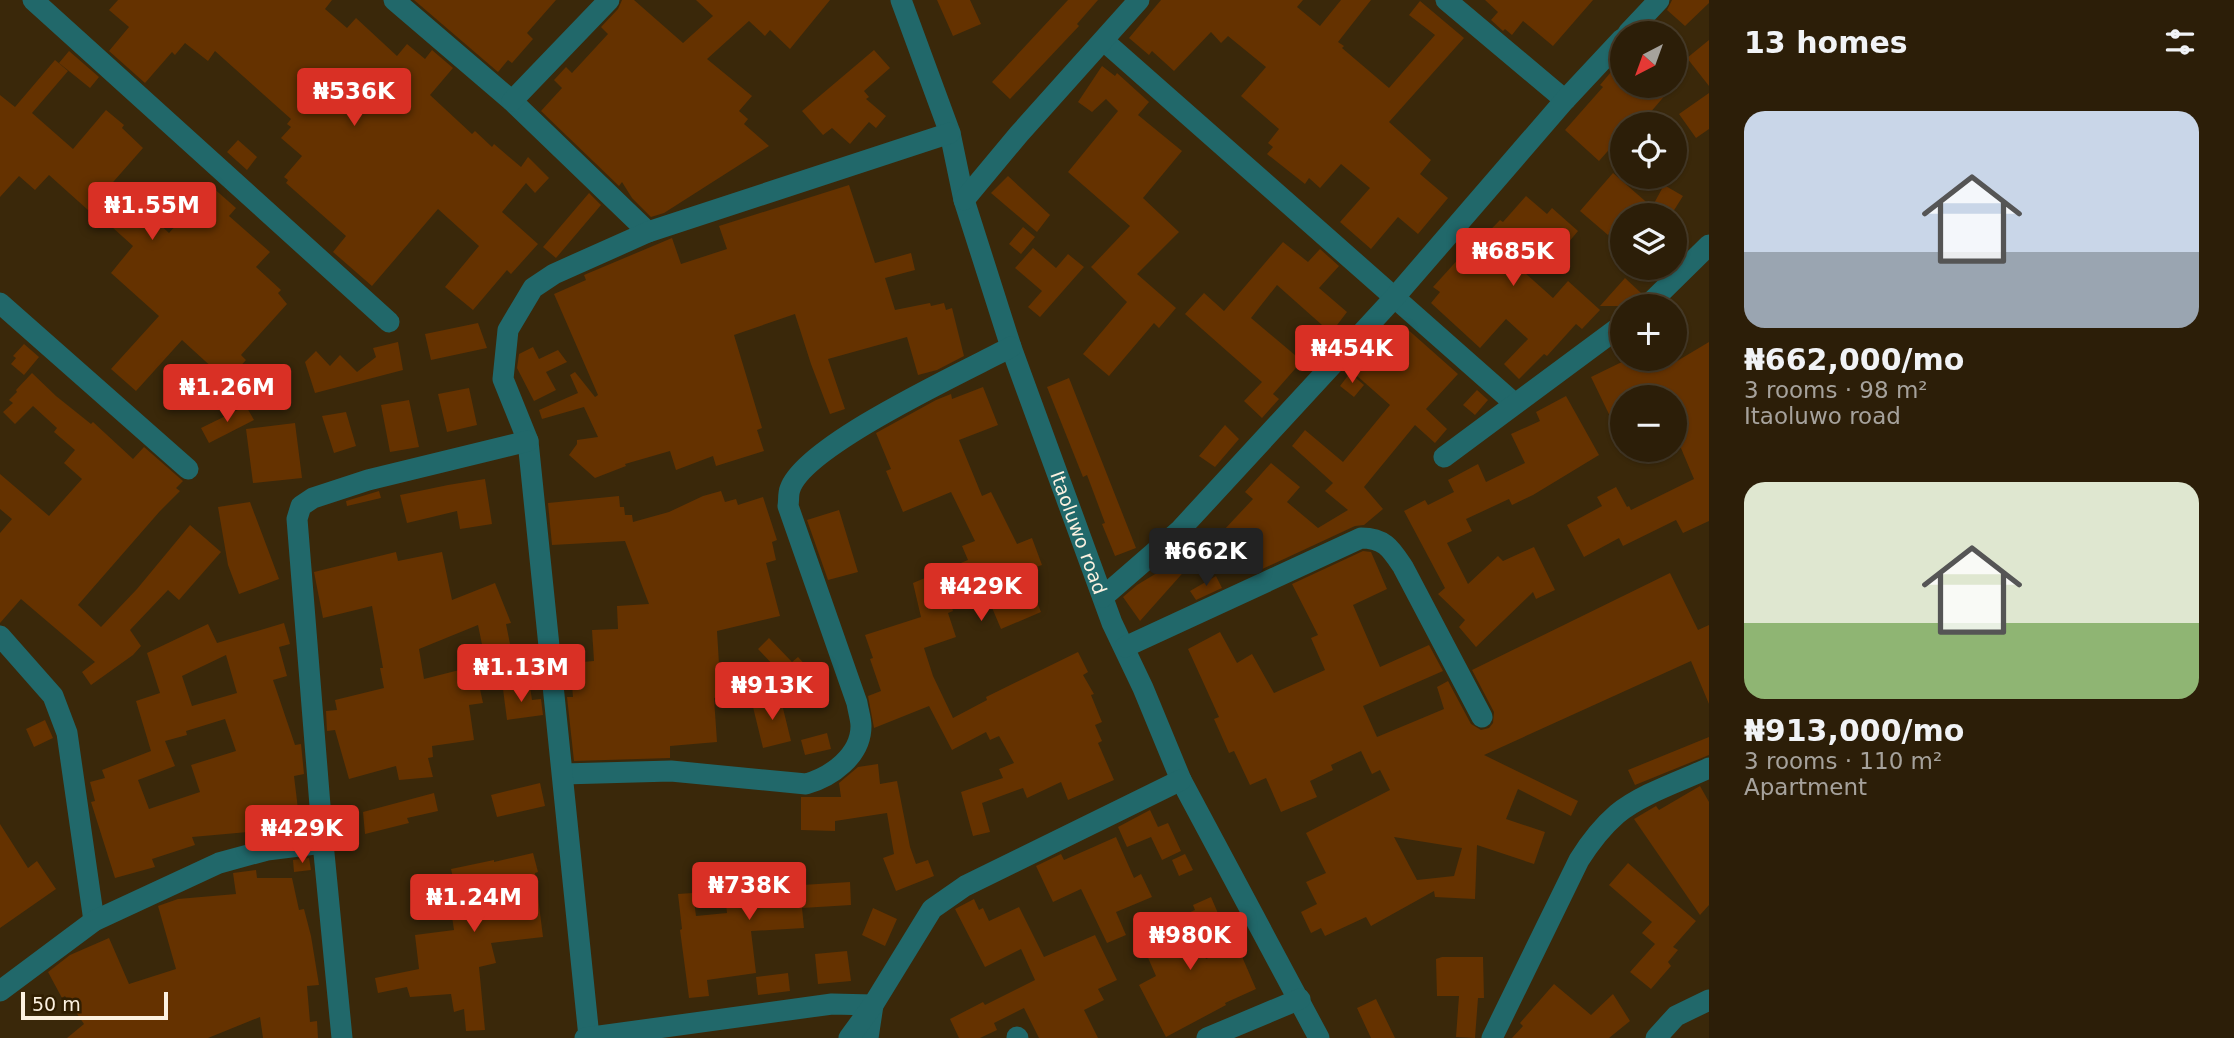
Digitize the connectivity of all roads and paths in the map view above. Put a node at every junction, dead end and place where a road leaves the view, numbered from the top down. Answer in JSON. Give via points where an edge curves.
{"nodes":[{"id":1,"x":33,"y":0,"type":"edge"},
{"id":2,"x":394,"y":0,"type":"edge"},
{"id":3,"x":609,"y":0,"type":"edge"},
{"id":4,"x":901,"y":0,"type":"edge"},
{"id":5,"x":1139,"y":0,"type":"edge"},
{"id":6,"x":1446,"y":0,"type":"edge"},
{"id":7,"x":1658,"y":0,"type":"edge"},
{"id":8,"x":1639,"y":21,"type":"edge"},
{"id":9,"x":1104,"y":41,"type":"junction"},
{"id":10,"x":1610,"y":52,"type":"edge"},
{"id":11,"x":1565,"y":100,"type":"junction"},
{"id":12,"x":512,"y":102,"type":"junction"},
{"id":13,"x":950,"y":133,"type":"junction"},
{"id":14,"x":964,"y":200,"type":"junction"},
{"id":15,"x":648,"y":232,"type":"junction"},
{"id":16,"x":1709,"y":245,"type":"edge"},
{"id":17,"x":1659,"y":294,"type":"edge"},
{"id":18,"x":1394,"y":298,"type":"junction"},
{"id":19,"x":0,"y":303,"type":"edge"},
{"id":20,"x":389,"y":322,"type":"dead end"},
{"id":21,"x":1610,"y":334,"type":"edge"},
{"id":22,"x":1011,"y":347,"type":"junction"},
{"id":23,"x":1514,"y":404,"type":"junction"},
{"id":24,"x":528,"y":441,"type":"junction"},
{"id":25,"x":1444,"y":457,"type":"dead end"},
{"id":26,"x":188,"y":469,"type":"dead end"},
{"id":27,"x":1103,"y":597,"type":"junction"},
{"id":28,"x":1,"y":640,"type":"edge"},
{"id":29,"x":1125,"y":647,"type":"junction"},
{"id":30,"x":1482,"y":717,"type":"dead end"},
{"id":31,"x":1709,"y":768,"type":"edge"},
{"id":32,"x":563,"y":774,"type":"junction"},
{"id":33,"x":1181,"y":780,"type":"junction"},
{"id":34,"x":323,"y":843,"type":"junction"},
{"id":35,"x":94,"y":921,"type":"junction"},
{"id":36,"x":0,"y":991,"type":"edge"},
{"id":37,"x":1300,"y":999,"type":"junction"},
{"id":38,"x":1709,"y":1000,"type":"edge"},
{"id":39,"x":873,"y":1005,"type":"junction"},
{"id":40,"x":342,"y":1038,"type":"edge"},
{"id":41,"x":587,"y":1038,"type":"edge"},
{"id":42,"x":849,"y":1038,"type":"edge"},
{"id":43,"x":868,"y":1038,"type":"edge"},
{"id":44,"x":1207,"y":1038,"type":"edge"},
{"id":45,"x":1319,"y":1038,"type":"edge"},
{"id":46,"x":1492,"y":1038,"type":"edge"},
{"id":47,"x":1656,"y":1038,"type":"edge"}],
"edges":[{"from":1,"to":20,"type":"street"},
{"from":2,"to":12,"type":"street"},
{"from":3,"to":12,"type":"street"},
{"from":4,"to":13,"type":"street","name":"Itaoluwo road"},
{"from":5,"to":9,"type":"street"},
{"from":6,"to":11,"type":"street"},
{"from":7,"to":8,"type":"street"},
{"from":9,"to":14,"type":"street"},
{"from":9,"to":18,"type":"street"},
{"from":10,"to":11,"type":"street"},
{"from":11,"to":18,"type":"street"},
{"from":12,"to":15,"type":"street"},
{"from":13,"to":14,"type":"street","name":"Itaoluwo road"},
{"from":13,"to":15,"type":"street"},
{"from":14,"to":22,"type":"street","name":"Itaoluwo road"},
{"from":15,"to":24,"type":"street","via":[[554,274],[533,288],[521,307],[508,330],[503,379]]},
{"from":16,"to":17,"type":"street"},
{"from":18,"to":23,"type":"street"},
{"from":18,"to":27,"type":"street","via":[[1179,531]]},
{"from":19,"to":26,"type":"street"},
{"from":21,"to":23,"type":"street"},
{"from":22,"to":27,"type":"street","name":"Itaoluwo road"},
{"from":22,"to":32,"type":"street","via":[[845,435],[818,455],[790,489],[788,506],[857,703],[861,728],[855,748],[842,764],[825,778],[806,784],[671,771]]},
{"from":23,"to":25,"type":"street"},
{"from":24,"to":32,"type":"street"},
{"from":24,"to":34,"type":"street","via":[[368,480],[301,506],[297,519]]},
{"from":27,"to":29,"type":"street","name":"Itaoluwo road"},
{"from":28,"to":35,"type":"street","via":[[53,696],[67,733]]},
{"from":29,"to":30,"type":"street","via":[[1361,538],[1376,538],[1390,548],[1403,568]]},
{"from":29,"to":33,"type":"street","name":"Itaoluwo road"},
{"from":31,"to":46,"type":"street","via":[[1617,814],[1588,846]]},
{"from":32,"to":41,"type":"street"},
{"from":33,"to":37,"type":"street","name":"Itaoluwo road"},
{"from":33,"to":39,"type":"street","via":[[965,886],[932,909]]},
{"from":34,"to":35,"type":"street","via":[[267,850],[219,863]]},
{"from":34,"to":40,"type":"street"},
{"from":35,"to":36,"type":"street"},
{"from":37,"to":44,"type":"street"},
{"from":37,"to":45,"type":"street","name":"Itaoluwo road"},
{"from":38,"to":47,"type":"street","via":[[1675,1016]]},
{"from":39,"to":41,"type":"street","via":[[832,1004]]},
{"from":39,"to":42,"type":"street"},
{"from":39,"to":43,"type":"street"}]}
